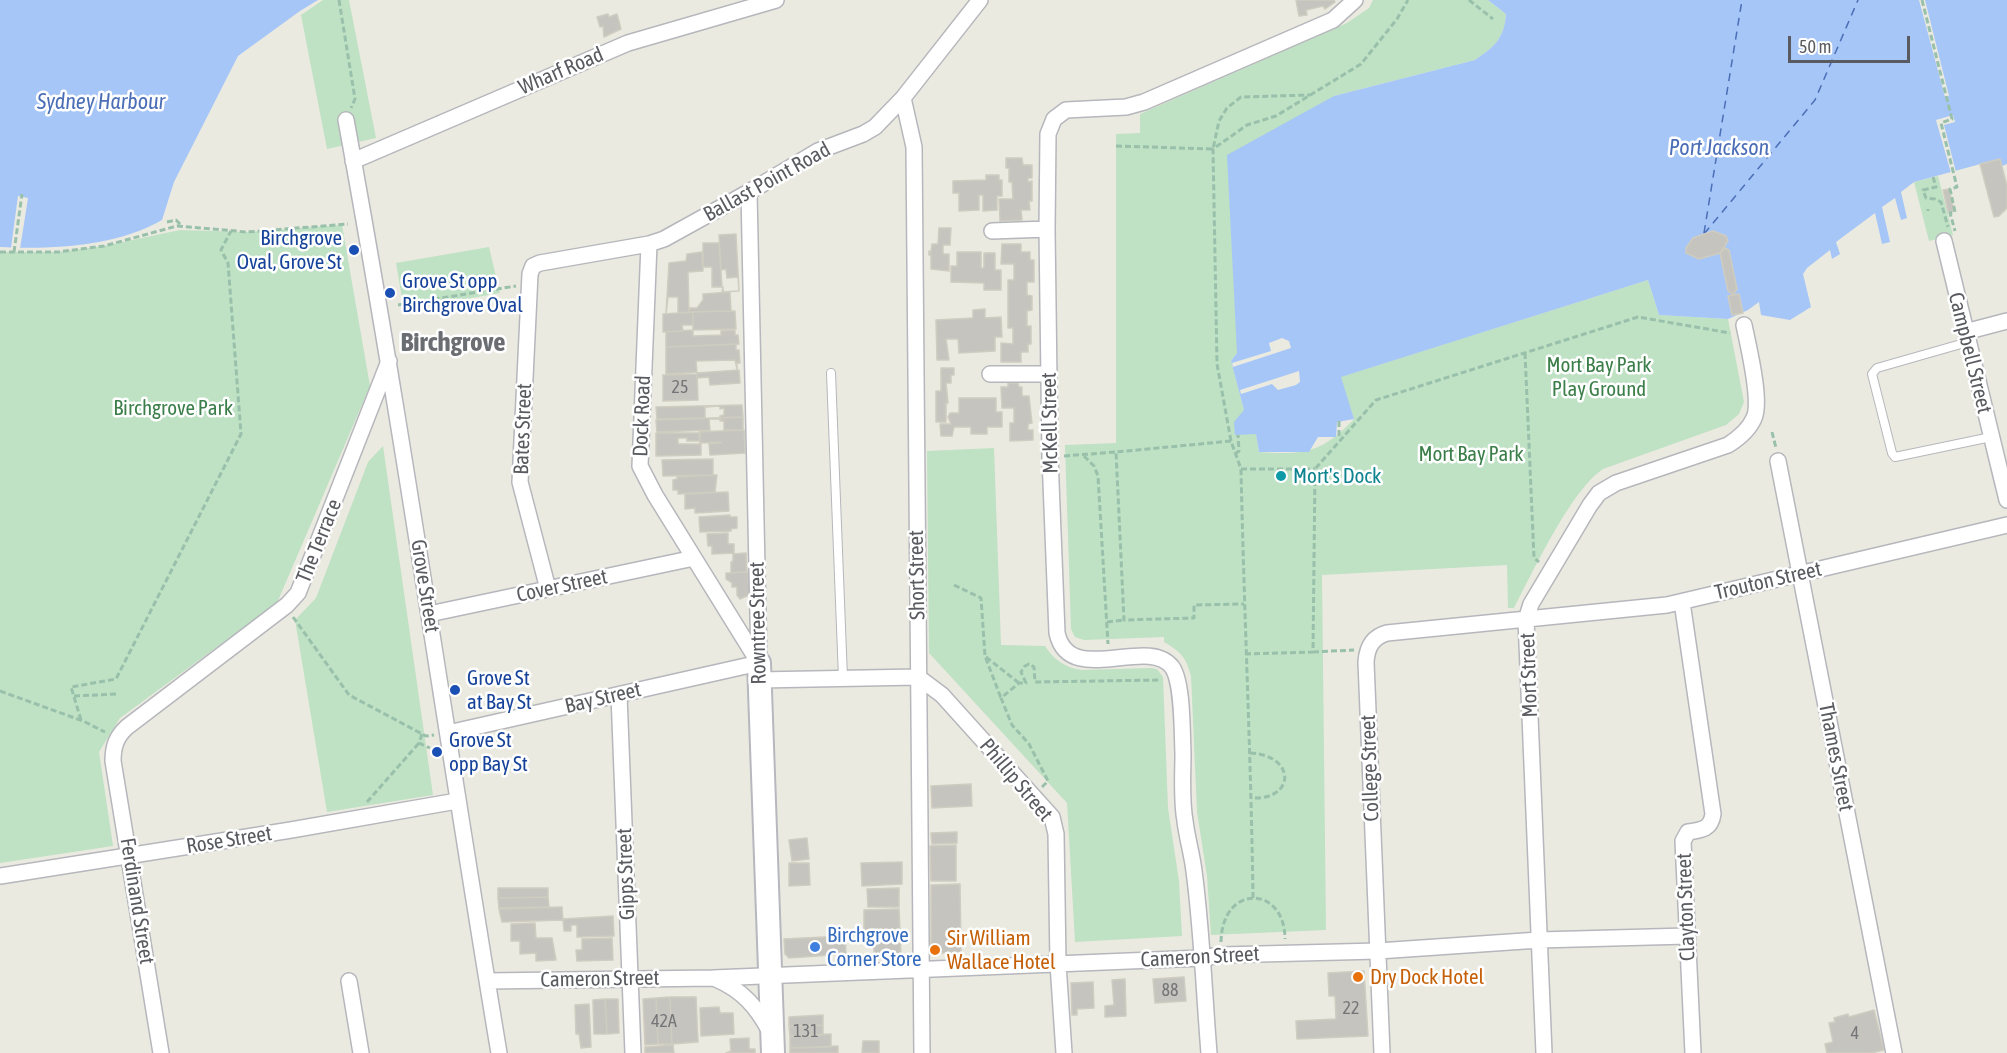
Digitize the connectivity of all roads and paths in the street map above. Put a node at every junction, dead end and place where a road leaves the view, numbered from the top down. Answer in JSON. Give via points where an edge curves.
{"nodes":[{"id":1,"x":339,"y":0,"type":"edge"},
{"id":2,"x":776,"y":0,"type":"edge"},
{"id":3,"x":980,"y":0,"type":"edge"},
{"id":4,"x":1355,"y":0,"type":"edge"},
{"id":5,"x":1408,"y":0,"type":"edge"},
{"id":6,"x":1469,"y":0,"type":"edge"},
{"id":7,"x":1922,"y":0,"type":"edge"},
{"id":8,"x":1493,"y":19,"type":"dead end"},
{"id":9,"x":1312,"y":94,"type":"junction"},
{"id":10,"x":903,"y":98,"type":"junction"},
{"id":11,"x":346,"y":120,"type":"joint"},
{"id":12,"x":1116,"y":146,"type":"dead end"},
{"id":13,"x":1213,"y":149,"type":"junction"},
{"id":14,"x":353,"y":161,"type":"junction"},
{"id":15,"x":1933,"y":177,"type":"dead end"},
{"id":16,"x":749,"y":192,"type":"junction"},
{"id":17,"x":22,"y":195,"type":"dead end"},
{"id":18,"x":167,"y":222,"type":"dead end"},
{"id":19,"x":366,"y":223,"type":"junction"},
{"id":20,"x":183,"y":226,"type":"junction"},
{"id":21,"x":1047,"y":229,"type":"junction"},
{"id":22,"x":231,"y":231,"type":"junction"},
{"id":23,"x":992,"y":231,"type":"dead end"},
{"id":24,"x":1950,"y":237,"type":"junction"},
{"id":25,"x":649,"y":244,"type":"junction"},
{"id":26,"x":0,"y":252,"type":"edge"},
{"id":27,"x":14,"y":252,"type":"junction"},
{"id":28,"x":534,"y":266,"type":"joint"},
{"id":29,"x":530,"y":284,"type":"junction"},
{"id":30,"x":398,"y":305,"type":"dead end"},
{"id":31,"x":2007,"y":321,"type":"edge"},
{"id":32,"x":1745,"y":329,"type":"joint"},
{"id":33,"x":1966,"y":337,"type":"junction"},
{"id":34,"x":1525,"y":353,"type":"junction"},
{"id":35,"x":389,"y":361,"type":"junction"},
{"id":36,"x":831,"y":373,"type":"dead end"},
{"id":37,"x":990,"y":374,"type":"dead end"},
{"id":38,"x":1049,"y":374,"type":"junction"},
{"id":39,"x":1339,"y":421,"type":"dead end"},
{"id":40,"x":1238,"y":435,"type":"dead end"},
{"id":41,"x":1991,"y":437,"type":"junction"},
{"id":42,"x":1341,"y":439,"type":"junction"},
{"id":43,"x":1231,"y":441,"type":"junction"},
{"id":44,"x":1116,"y":452,"type":"junction"},
{"id":45,"x":1236,"y":454,"type":"junction"},
{"id":46,"x":1084,"y":456,"type":"junction"},
{"id":47,"x":1050,"y":457,"type":"junction"},
{"id":48,"x":1778,"y":461,"type":"dead end"},
{"id":49,"x":1240,"y":469,"type":"junction"},
{"id":50,"x":1315,"y":469,"type":"junction"},
{"id":51,"x":2007,"y":498,"type":"edge"},
{"id":52,"x":2007,"y":525,"type":"edge"},
{"id":53,"x":694,"y":558,"type":"junction"},
{"id":54,"x":1551,"y":572,"type":"junction"},
{"id":55,"x":1801,"y":574,"type":"junction"},
{"id":56,"x":954,"y":585,"type":"dead end"},
{"id":57,"x":548,"y":590,"type":"junction"},
{"id":58,"x":1682,"y":602,"type":"junction"},
{"id":59,"x":1244,"y":604,"type":"junction"},
{"id":60,"x":287,"y":605,"type":"junction"},
{"id":61,"x":429,"y":614,"type":"junction"},
{"id":62,"x":758,"y":617,"type":"junction"},
{"id":63,"x":733,"y":618,"type":"junction"},
{"id":64,"x":1124,"y":620,"type":"junction"},
{"id":65,"x":1526,"y":620,"type":"junction"},
{"id":66,"x":1107,"y":622,"type":"junction"},
{"id":67,"x":1314,"y":652,"type":"junction"},
{"id":68,"x":1367,"y":652,"type":"junction"},
{"id":69,"x":1245,"y":654,"type":"junction"},
{"id":70,"x":985,"y":656,"type":"junction"},
{"id":71,"x":1109,"y":658,"type":"junction"},
{"id":72,"x":759,"y":672,"type":"junction"},
{"id":73,"x":918,"y":677,"type":"junction"},
{"id":74,"x":843,"y":678,"type":"junction"},
{"id":75,"x":1178,"y":679,"type":"junction"},
{"id":76,"x":1035,"y":682,"type":"junction"},
{"id":77,"x":1019,"y":683,"type":"junction"},
{"id":78,"x":1026,"y":683,"type":"junction"},
{"id":79,"x":0,"y":691,"type":"edge"},
{"id":80,"x":117,"y":694,"type":"dead end"},
{"id":81,"x":620,"y":695,"type":"junction"},
{"id":82,"x":74,"y":696,"type":"junction"},
{"id":83,"x":1001,"y":698,"type":"junction"},
{"id":84,"x":81,"y":720,"type":"junction"},
{"id":85,"x":422,"y":734,"type":"junction"},
{"id":86,"x":448,"y":734,"type":"junction"},
{"id":87,"x":115,"y":743,"type":"junction"},
{"id":88,"x":419,"y":743,"type":"junction"},
{"id":89,"x":430,"y":748,"type":"dead end"},
{"id":90,"x":1250,"y":753,"type":"junction"},
{"id":91,"x":1032,"y":796,"type":"junction"},
{"id":92,"x":1252,"y":798,"type":"junction"},
{"id":93,"x":457,"y":801,"type":"junction"},
{"id":94,"x":366,"y":802,"type":"dead end"},
{"id":95,"x":129,"y":855,"type":"junction"},
{"id":96,"x":0,"y":876,"type":"edge"},
{"id":97,"x":1253,"y":898,"type":"junction"},
{"id":98,"x":1687,"y":936,"type":"junction"},
{"id":99,"x":1539,"y":940,"type":"junction"},
{"id":100,"x":1378,"y":951,"type":"junction"},
{"id":101,"x":1284,"y":953,"type":"junction"},
{"id":102,"x":1221,"y":955,"type":"junction"},
{"id":103,"x":1202,"y":958,"type":"junction"},
{"id":104,"x":1058,"y":964,"type":"junction"},
{"id":105,"x":921,"y":969,"type":"junction"},
{"id":106,"x":770,"y":975,"type":"junction"},
{"id":107,"x":713,"y":978,"type":"junction"},
{"id":108,"x":630,"y":979,"type":"junction"},
{"id":109,"x":349,"y":981,"type":"dead end"},
{"id":110,"x":487,"y":981,"type":"junction"},
{"id":111,"x":773,"y":1044,"type":"edge"},
{"id":112,"x":161,"y":1053,"type":"edge"},
{"id":113,"x":361,"y":1053,"type":"edge"},
{"id":114,"x":500,"y":1053,"type":"edge"},
{"id":115,"x":633,"y":1053,"type":"edge"},
{"id":116,"x":922,"y":1053,"type":"edge"},
{"id":117,"x":1064,"y":1053,"type":"edge"},
{"id":118,"x":1209,"y":1053,"type":"edge"},
{"id":119,"x":1382,"y":1053,"type":"edge"},
{"id":120,"x":1544,"y":1053,"type":"edge"},
{"id":121,"x":1693,"y":1053,"type":"edge"},
{"id":122,"x":1894,"y":1053,"type":"edge"}],
"edges":[{"from":1,"to":11,"type":"path","via":[[355,99]]},
{"from":2,"to":14,"type":"street","name":"Wharf Road","via":[[628,43]]},
{"from":3,"to":10,"type":"street","name":"Ballast Point Road"},
{"from":4,"to":21,"type":"street","name":"McKell Street","via":[[1333,20],[1144,102],[1126,108],[1066,110],[1054,119],[1048,134]]},
{"from":5,"to":9,"type":"path","via":[[1361,64]]},
{"from":6,"to":8,"type":"path"},
{"from":7,"to":24,"type":"path","via":[[1952,119],[1941,123],[1957,187],[1950,189],[1955,212],[1950,213]]},
{"from":9,"to":13,"type":"path","via":[[1276,116],[1247,125]]},
{"from":9,"to":13,"type":"path","via":[[1241,97],[1227,108],[1219,122]]},
{"from":10,"to":16,"type":"street","name":"Ballast Point Road","via":[[875,128],[818,151]]},
{"from":10,"to":73,"type":"street","name":"Short Street","via":[[914,147]]},
{"from":11,"to":14,"type":"street","name":"Grove Street"},
{"from":12,"to":13,"type":"path"},
{"from":13,"to":43,"type":"path","via":[[1217,364]]},
{"from":14,"to":19,"type":"street","name":"Grove Street"},
{"from":15,"to":24,"type":"path","via":[[1936,187],[1923,190],[1926,198],[1942,204],[1948,227],[1942,232]]},
{"from":16,"to":25,"type":"street","name":"Ballast Point Road"},
{"from":16,"to":62,"type":"street","name":"Rowntree Street"},
{"from":17,"to":27,"type":"path"},
{"from":18,"to":20,"type":"path","via":[[176,220]]},
{"from":19,"to":22,"type":"path"},
{"from":19,"to":35,"type":"street","name":"Grove Street"},
{"from":20,"to":22,"type":"path"},
{"from":20,"to":27,"type":"path","via":[[104,246]]},
{"from":21,"to":23,"type":"street"},
{"from":21,"to":38,"type":"street","name":"McKell Street"},
{"from":22,"to":82,"type":"path","via":[[221,250],[228,263],[241,434],[116,679],[71,687]]},
{"from":24,"to":33,"type":"street","name":"Campbell Street"},
{"from":25,"to":28,"type":"street","name":"Ballast Point Road"},
{"from":25,"to":53,"type":"street","name":"Dock Road","via":[[640,466]]},
{"from":26,"to":27,"type":"path"},
{"from":28,"to":29,"type":"street","name":"Bates Street"},
{"from":29,"to":30,"type":"path"},
{"from":29,"to":57,"type":"street","name":"Bates Street","via":[[520,482]]},
{"from":31,"to":33,"type":"street"},
{"from":32,"to":34,"type":"path","via":[[1731,333],[1638,317]]},
{"from":32,"to":54,"type":"street","name":"Mort Street","via":[[1757,401],[1755,417],[1738,439],[1616,483],[1599,493]]},
{"from":33,"to":41,"type":"street","name":"Campbell Street"},
{"from":33,"to":41,"type":"lane","via":[[1877,368],[1872,374],[1895,457]]},
{"from":34,"to":42,"type":"path","via":[[1376,400]]},
{"from":34,"to":54,"type":"path","via":[[1534,558]]},
{"from":35,"to":60,"type":"street","name":"The Terrace","via":[[305,578]]},
{"from":35,"to":61,"type":"street","name":"Grove Street"},
{"from":36,"to":74,"type":"lane"},
{"from":37,"to":38,"type":"street"},
{"from":38,"to":47,"type":"street","name":"McKell Street"},
{"from":39,"to":42,"type":"path"},
{"from":40,"to":45,"type":"path"},
{"from":41,"to":51,"type":"street","name":"Campbell Street"},
{"from":42,"to":50,"type":"path"},
{"from":43,"to":44,"type":"path"},
{"from":43,"to":45,"type":"path"},
{"from":44,"to":46,"type":"path"},
{"from":44,"to":64,"type":"path"},
{"from":45,"to":49,"type":"path"},
{"from":46,"to":47,"type":"path"},
{"from":46,"to":66,"type":"path","via":[[1098,476]]},
{"from":47,"to":71,"type":"street","name":"McKell Street","via":[[1060,645],[1080,659]]},
{"from":48,"to":55,"type":"street","name":"Thames Street"},
{"from":49,"to":50,"type":"path"},
{"from":49,"to":59,"type":"path"},
{"from":50,"to":67,"type":"path"},
{"from":52,"to":55,"type":"street","name":"Trouton Street"},
{"from":53,"to":57,"type":"street","name":"Cover Street"},
{"from":53,"to":63,"type":"street","name":"Dock Road"},
{"from":54,"to":65,"type":"street","name":"Mort Street"},
{"from":55,"to":58,"type":"street","name":"Trouton Street"},
{"from":55,"to":122,"type":"street","name":"Thames Street"},
{"from":56,"to":70,"type":"path","via":[[981,598]]},
{"from":57,"to":61,"type":"street","name":"Cover Street"},
{"from":58,"to":65,"type":"street","name":"Trouton Street"},
{"from":58,"to":98,"type":"street","name":"Clayton Street","via":[[1713,813],[1709,826],[1688,832],[1683,841]]},
{"from":59,"to":64,"type":"path","via":[[1194,605],[1194,618]]},
{"from":59,"to":69,"type":"path"},
{"from":60,"to":85,"type":"path","via":[[349,695]]},
{"from":60,"to":87,"type":"street","name":"The Terrace","via":[[127,727]]},
{"from":61,"to":86,"type":"street","name":"Grove Street"},
{"from":62,"to":63,"type":"street","via":[[747,621]]},
{"from":62,"to":72,"type":"street","name":"Rowntree Street"},
{"from":63,"to":72,"type":"street","name":"Dock Road"},
{"from":64,"to":66,"type":"path"},
{"from":65,"to":68,"type":"street","via":[[1387,633],[1375,639]]},
{"from":65,"to":99,"type":"street","name":"Mort Street"},
{"from":66,"to":71,"type":"path"},
{"from":67,"to":68,"type":"path"},
{"from":67,"to":69,"type":"path"},
{"from":68,"to":100,"type":"street","name":"College Street"},
{"from":69,"to":90,"type":"path"},
{"from":70,"to":77,"type":"path"},
{"from":70,"to":83,"type":"path"},
{"from":71,"to":75,"type":"street","name":"McKell Street","via":[[1163,660],[1172,666]]},
{"from":72,"to":74,"type":"street","name":"Bay Street"},
{"from":72,"to":81,"type":"street","name":"Bay Street"},
{"from":72,"to":106,"type":"street","name":"Rowntree Street"},
{"from":73,"to":74,"type":"street","name":"Bay Street"},
{"from":73,"to":91,"type":"street","name":"Phillip Street","via":[[942,695]]},
{"from":73,"to":105,"type":"street","name":"Short Street"},
{"from":75,"to":76,"type":"path"},
{"from":75,"to":103,"type":"street","via":[[1184,819],[1194,870]]},
{"from":76,"to":78,"type":"path"},
{"from":76,"to":78,"type":"path","via":[[1035,671],[1029,664],[1021,672]]},
{"from":77,"to":78,"type":"path"},
{"from":77,"to":83,"type":"path"},
{"from":79,"to":84,"type":"path"},
{"from":80,"to":82,"type":"path"},
{"from":81,"to":86,"type":"street","name":"Bay Street"},
{"from":81,"to":108,"type":"street","name":"Gipps Street"},
{"from":82,"to":84,"type":"path"},
{"from":83,"to":91,"type":"path","via":[[1012,725],[1029,744],[1048,781]]},
{"from":84,"to":87,"type":"path"},
{"from":85,"to":86,"type":"path"},
{"from":85,"to":88,"type":"path"},
{"from":86,"to":93,"type":"street","name":"Grove Street"},
{"from":87,"to":95,"type":"street","name":"Ferdinand Street"},
{"from":88,"to":89,"type":"path"},
{"from":88,"to":94,"type":"path"},
{"from":90,"to":92,"type":"path"},
{"from":90,"to":92,"type":"path","via":[[1273,758],[1285,777],[1283,785],[1272,795]]},
{"from":91,"to":104,"type":"street","name":"Phillip Street","via":[[1052,817],[1056,834]]},
{"from":92,"to":97,"type":"path"},
{"from":93,"to":95,"type":"street","name":"Rose Street"},
{"from":93,"to":110,"type":"street","name":"Grove Street"},
{"from":95,"to":96,"type":"street","name":"Rose Street"},
{"from":95,"to":112,"type":"street","name":"Ferdinand Street"},
{"from":97,"to":101,"type":"path","via":[[1276,908],[1282,918]]},
{"from":97,"to":102,"type":"path","via":[[1237,902],[1228,912],[1221,926]]},
{"from":98,"to":99,"type":"street","name":"Cameron Street"},
{"from":98,"to":121,"type":"street","name":"Clayton Street"},
{"from":99,"to":100,"type":"street","name":"Cameron Street"},
{"from":99,"to":120,"type":"street","name":"Mort Street"},
{"from":100,"to":101,"type":"street","name":"Cameron Street"},
{"from":100,"to":119,"type":"street","name":"College Street"},
{"from":101,"to":102,"type":"street","name":"Cameron Street"},
{"from":102,"to":103,"type":"street","name":"Cameron Street"},
{"from":103,"to":104,"type":"street","name":"Cameron Street"},
{"from":103,"to":118,"type":"street"},
{"from":104,"to":105,"type":"street","name":"Cameron Street"},
{"from":104,"to":117,"type":"street","name":"Phillip Street"},
{"from":105,"to":106,"type":"street","name":"Cameron Street"},
{"from":105,"to":116,"type":"street","name":"Short Street"},
{"from":106,"to":107,"type":"street","name":"Cameron Street"},
{"from":106,"to":111,"type":"street","name":"Rowntree Street"},
{"from":107,"to":108,"type":"street","name":"Cameron Street"},
{"from":107,"to":111,"type":"street","name":"Cameron Street","via":[[755,1006]]},
{"from":108,"to":110,"type":"street","name":"Cameron Street"},
{"from":108,"to":115,"type":"street","name":"Gipps Street"},
{"from":109,"to":113,"type":"street"},
{"from":110,"to":114,"type":"street","name":"Grove Street"}]}
